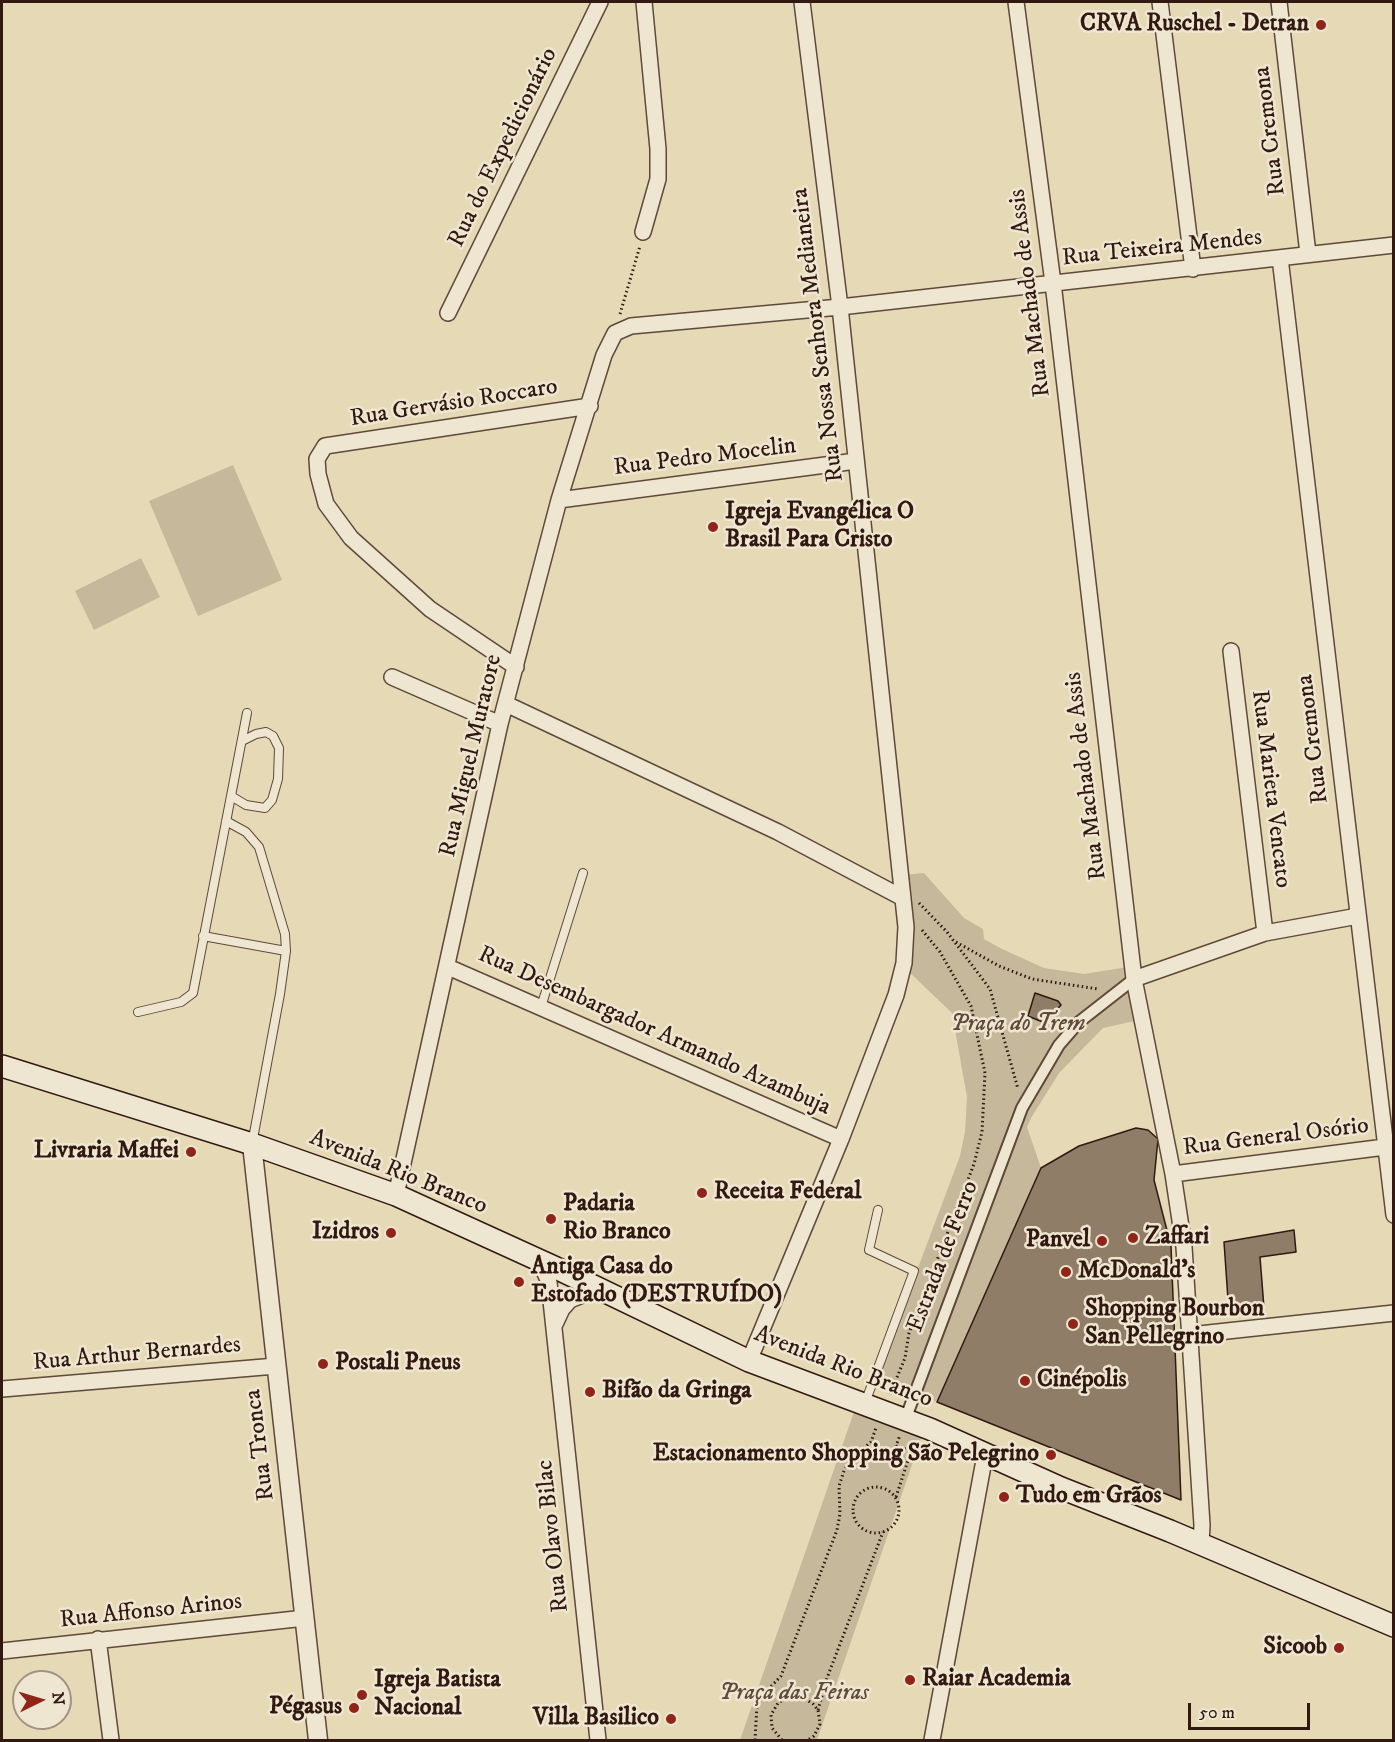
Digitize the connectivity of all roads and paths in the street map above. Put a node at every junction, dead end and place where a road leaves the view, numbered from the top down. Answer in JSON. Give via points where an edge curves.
{"nodes":[{"id":1,"x":602,"y":2,"type":"edge"},
{"id":2,"x":802,"y":2,"type":"edge"},
{"id":3,"x":1016,"y":2,"type":"edge"},
{"id":4,"x":1160,"y":2,"type":"edge"},
{"id":5,"x":1279,"y":2,"type":"edge"},
{"id":6,"x":640,"y":4,"type":"edge"},
{"id":7,"x":643,"y":232,"type":"joint"},
{"id":8,"x":1394,"y":245,"type":"edge"},
{"id":9,"x":1308,"y":255,"type":"junction"},
{"id":10,"x":1280,"y":258,"type":"junction"},
{"id":11,"x":1193,"y":269,"type":"junction"},
{"id":12,"x":1053,"y":284,"type":"junction"},
{"id":13,"x":840,"y":307,"type":"junction"},
{"id":14,"x":448,"y":313,"type":"dead end"},
{"id":15,"x":615,"y":333,"type":"junction"},
{"id":16,"x":590,"y":406,"type":"junction"},
{"id":17,"x":856,"y":461,"type":"junction"},
{"id":18,"x":559,"y":500,"type":"junction"},
{"id":19,"x":1231,"y":651,"type":"dead end"},
{"id":20,"x":516,"y":667,"type":"junction"},
{"id":21,"x":392,"y":677,"type":"dead end"},
{"id":22,"x":506,"y":704,"type":"junction"},
{"id":23,"x":247,"y":713,"type":"dead end"},
{"id":24,"x":500,"y":724,"type":"junction"},
{"id":25,"x":242,"y":741,"type":"junction"},
{"id":26,"x":231,"y":796,"type":"junction"},
{"id":27,"x":226,"y":821,"type":"junction"},
{"id":28,"x":583,"y":873,"type":"dead end"},
{"id":29,"x":903,"y":888,"type":"junction"},
{"id":30,"x":1358,"y":916,"type":"junction"},
{"id":31,"x":906,"y":927,"type":"junction"},
{"id":32,"x":1265,"y":933,"type":"junction"},
{"id":33,"x":203,"y":936,"type":"junction"},
{"id":34,"x":953,"y":940,"type":"junction"},
{"id":35,"x":286,"y":951,"type":"junction"},
{"id":36,"x":448,"y":967,"type":"junction"},
{"id":37,"x":1134,"y":979,"type":"junction"},
{"id":38,"x":1118,"y":991,"type":"junction"},
{"id":39,"x":541,"y":1006,"type":"junction"},
{"id":40,"x":138,"y":1012,"type":"dead end"},
{"id":41,"x":2,"y":1066,"type":"edge"},
{"id":42,"x":1022,"y":1108,"type":"junction"},
{"id":43,"x":841,"y":1139,"type":"junction"},
{"id":44,"x":252,"y":1144,"type":"junction"},
{"id":45,"x":1385,"y":1147,"type":"junction"},
{"id":46,"x":1173,"y":1174,"type":"junction"},
{"id":47,"x":396,"y":1195,"type":"junction"},
{"id":48,"x":878,"y":1210,"type":"dead end"},
{"id":49,"x":1394,"y":1215,"type":"edge"},
{"id":50,"x":539,"y":1260,"type":"junction"},
{"id":51,"x":605,"y":1291,"type":"junction"},
{"id":52,"x":1394,"y":1313,"type":"edge"},
{"id":53,"x":554,"y":1326,"type":"junction"},
{"id":54,"x":1190,"y":1335,"type":"junction"},
{"id":55,"x":749,"y":1361,"type":"junction"},
{"id":56,"x":276,"y":1366,"type":"junction"},
{"id":57,"x":2,"y":1389,"type":"edge"},
{"id":58,"x":874,"y":1407,"type":"junction"},
{"id":59,"x":905,"y":1420,"type":"junction"},
{"id":60,"x":985,"y":1455,"type":"junction"},
{"id":61,"x":896,"y":1497,"type":"junction"},
{"id":62,"x":882,"y":1532,"type":"junction"},
{"id":63,"x":1201,"y":1544,"type":"junction"},
{"id":64,"x":305,"y":1618,"type":"junction"},
{"id":65,"x":1394,"y":1626,"type":"edge"},
{"id":66,"x":98,"y":1639,"type":"junction"},
{"id":67,"x":2,"y":1651,"type":"edge"},
{"id":68,"x":818,"y":1710,"type":"junction"},
{"id":69,"x":111,"y":1740,"type":"edge"},
{"id":70,"x":318,"y":1740,"type":"edge"},
{"id":71,"x":598,"y":1740,"type":"edge"},
{"id":72,"x":755,"y":1740,"type":"edge"},
{"id":73,"x":782,"y":1740,"type":"edge"},
{"id":74,"x":808,"y":1740,"type":"edge"},
{"id":75,"x":932,"y":1740,"type":"edge"}],
"edges":[{"from":1,"to":14,"type":"street","name":"Rua do Expedicionário"},
{"from":2,"to":13,"type":"street","name":"Rua Nossa Senhora Medianeira"},
{"from":3,"to":12,"type":"street","name":"Rua Machado de Assis"},
{"from":4,"to":11,"type":"street"},
{"from":5,"to":9,"type":"street","name":"Rua Cremona"},
{"from":6,"to":7,"type":"street","via":[[658,149],[658,179]]},
{"from":7,"to":15,"type":"path"},
{"from":8,"to":9,"type":"street","name":"Rua Teixeira Mendes"},
{"from":9,"to":10,"type":"street","name":"Rua Teixeira Mendes"},
{"from":10,"to":11,"type":"street","name":"Rua Teixeira Mendes"},
{"from":10,"to":30,"type":"street","name":"Rua Cremona"},
{"from":11,"to":12,"type":"street","name":"Rua Teixeira Mendes"},
{"from":12,"to":13,"type":"street","name":"Rua Teixeira Mendes"},
{"from":12,"to":37,"type":"street","name":"Rua Machado de Assis"},
{"from":13,"to":15,"type":"street","name":"Rua Teixeira Mendes","via":[[631,326]]},
{"from":13,"to":17,"type":"street","name":"Rua Nossa Senhora Medianeira"},
{"from":15,"to":16,"type":"street","name":"Rua Miguel Muratore","via":[[604,355]]},
{"from":16,"to":18,"type":"street","name":"Rua Miguel Muratore"},
{"from":16,"to":20,"type":"street","name":"Rua Gervásio Roccaro","via":[[325,446],[317,459],[326,504],[351,538],[430,609]]},
{"from":17,"to":18,"type":"street","name":"Rua Pedro Mocelin"},
{"from":17,"to":29,"type":"street","name":"Rua Nossa Senhora Medianeira"},
{"from":18,"to":20,"type":"street","name":"Rua Miguel Muratore"},
{"from":19,"to":32,"type":"street","name":"Rua Marieta Vencato"},
{"from":20,"to":22,"type":"street","name":"Rua Miguel Muratore"},
{"from":21,"to":24,"type":"street"},
{"from":22,"to":24,"type":"street","name":"Rua Miguel Muratore"},
{"from":22,"to":29,"type":"street"},
{"from":23,"to":25,"type":"lane"},
{"from":24,"to":36,"type":"street","name":"Rua Miguel Muratore"},
{"from":25,"to":26,"type":"lane"},
{"from":25,"to":26,"type":"lane","via":[[266,732],[273,736],[279,748],[278,779],[272,800],[265,808],[246,805]]},
{"from":26,"to":27,"type":"lane"},
{"from":27,"to":33,"type":"lane"},
{"from":27,"to":35,"type":"lane","via":[[246,832],[259,847],[285,934]]},
{"from":28,"to":39,"type":"lane"},
{"from":29,"to":31,"type":"street","name":"Rua Nossa Senhora Medianeira"},
{"from":29,"to":34,"type":"path"},
{"from":30,"to":32,"type":"street"},
{"from":30,"to":45,"type":"street","name":"Rua Cremona"},
{"from":31,"to":43,"type":"street","name":"Rua Nossa Senhora Medianeira","via":[[904,963],[896,995]]},
{"from":31,"to":58,"type":"path","via":[[918,927],[927,934],[971,1006],[985,1073],[982,1132],[968,1184],[909,1333],[905,1358]]},
{"from":32,"to":37,"type":"street"},
{"from":33,"to":35,"type":"lane"},
{"from":33,"to":40,"type":"lane","via":[[193,993],[181,1002]]},
{"from":34,"to":38,"type":"path","via":[[1032,979]]},
{"from":34,"to":42,"type":"path","via":[[990,989]]},
{"from":35,"to":44,"type":"lane"},
{"from":36,"to":39,"type":"street","name":"Rua Desembargador Armando Azambuja"},
{"from":36,"to":47,"type":"street","name":"Rua Miguel Muratore"},
{"from":37,"to":38,"type":"street","name":"Estrada de Ferro"},
{"from":37,"to":46,"type":"street","name":"Rua Machado de Assis"},
{"from":38,"to":42,"type":"street","name":"Estrada de Ferro","via":[[1079,1022],[1059,1045]]},
{"from":39,"to":43,"type":"street","name":"Rua Desembargador Armando Azambuja"},
{"from":41,"to":44,"type":"main road","name":"Avenida Rio Branco"},
{"from":42,"to":59,"type":"street","name":"Estrada de Ferro"},
{"from":43,"to":55,"type":"street","name":"Rua Nossa Senhora Medianeira"},
{"from":44,"to":47,"type":"main road","name":"Avenida Rio Branco"},
{"from":44,"to":56,"type":"street","name":"Rua Tronca"},
{"from":45,"to":46,"type":"street","name":"Rua General Osório"},
{"from":45,"to":49,"type":"street","name":"Rua Cremona"},
{"from":46,"to":54,"type":"street","name":"Rua Machado de Assis","via":[[1185,1258]]},
{"from":47,"to":50,"type":"main road","name":"Avenida Rio Branco"},
{"from":48,"to":58,"type":"lane","via":[[870,1251],[914,1271]]},
{"from":50,"to":51,"type":"main road","name":"Avenida Rio Branco"},
{"from":50,"to":53,"type":"street","name":"Rua Olavo Bilac","via":[[549,1282]]},
{"from":51,"to":53,"type":"street","via":[[570,1300]]},
{"from":51,"to":55,"type":"main road","name":"Avenida Rio Branco"},
{"from":52,"to":54,"type":"street"},
{"from":53,"to":71,"type":"street","name":"Rua Olavo Bilac"},
{"from":54,"to":63,"type":"street","name":"Rua Machado de Assis"},
{"from":55,"to":58,"type":"main road","name":"Avenida Rio Branco"},
{"from":56,"to":57,"type":"street","name":"Rua Arthur Bernardes"},
{"from":56,"to":64,"type":"street","name":"Rua Tronca"},
{"from":58,"to":59,"type":"main road","name":"Avenida Rio Branco"},
{"from":58,"to":72,"type":"path","via":[[871,1442],[851,1459],[844,1471],[839,1486],[837,1530],[781,1676],[758,1705]]},
{"from":59,"to":60,"type":"main road","name":"Avenida Rio Branco"},
{"from":59,"to":61,"type":"path","via":[[896,1446],[911,1451]]},
{"from":60,"to":63,"type":"main road","name":"Avenida Rio Branco"},
{"from":60,"to":75,"type":"street"},
{"from":61,"to":62,"type":"path","via":[[900,1511],[895,1525]]},
{"from":61,"to":62,"type":"path","via":[[887,1488],[874,1486],[862,1491],[855,1501],[853,1514],[859,1525],[870,1532]]},
{"from":62,"to":68,"type":"path"},
{"from":63,"to":65,"type":"main road","name":"Avenida Rio Branco"},
{"from":64,"to":66,"type":"street","name":"Rua Affonso Arinos"},
{"from":64,"to":70,"type":"street","name":"Rua Tronca"},
{"from":66,"to":67,"type":"street","name":"Rua Affonso Arinos"},
{"from":66,"to":69,"type":"street"},
{"from":68,"to":73,"type":"path","via":[[802,1697],[789,1696],[778,1703],[771,1714],[772,1728]]},
{"from":68,"to":74,"type":"path","via":[[820,1724]]}]}
